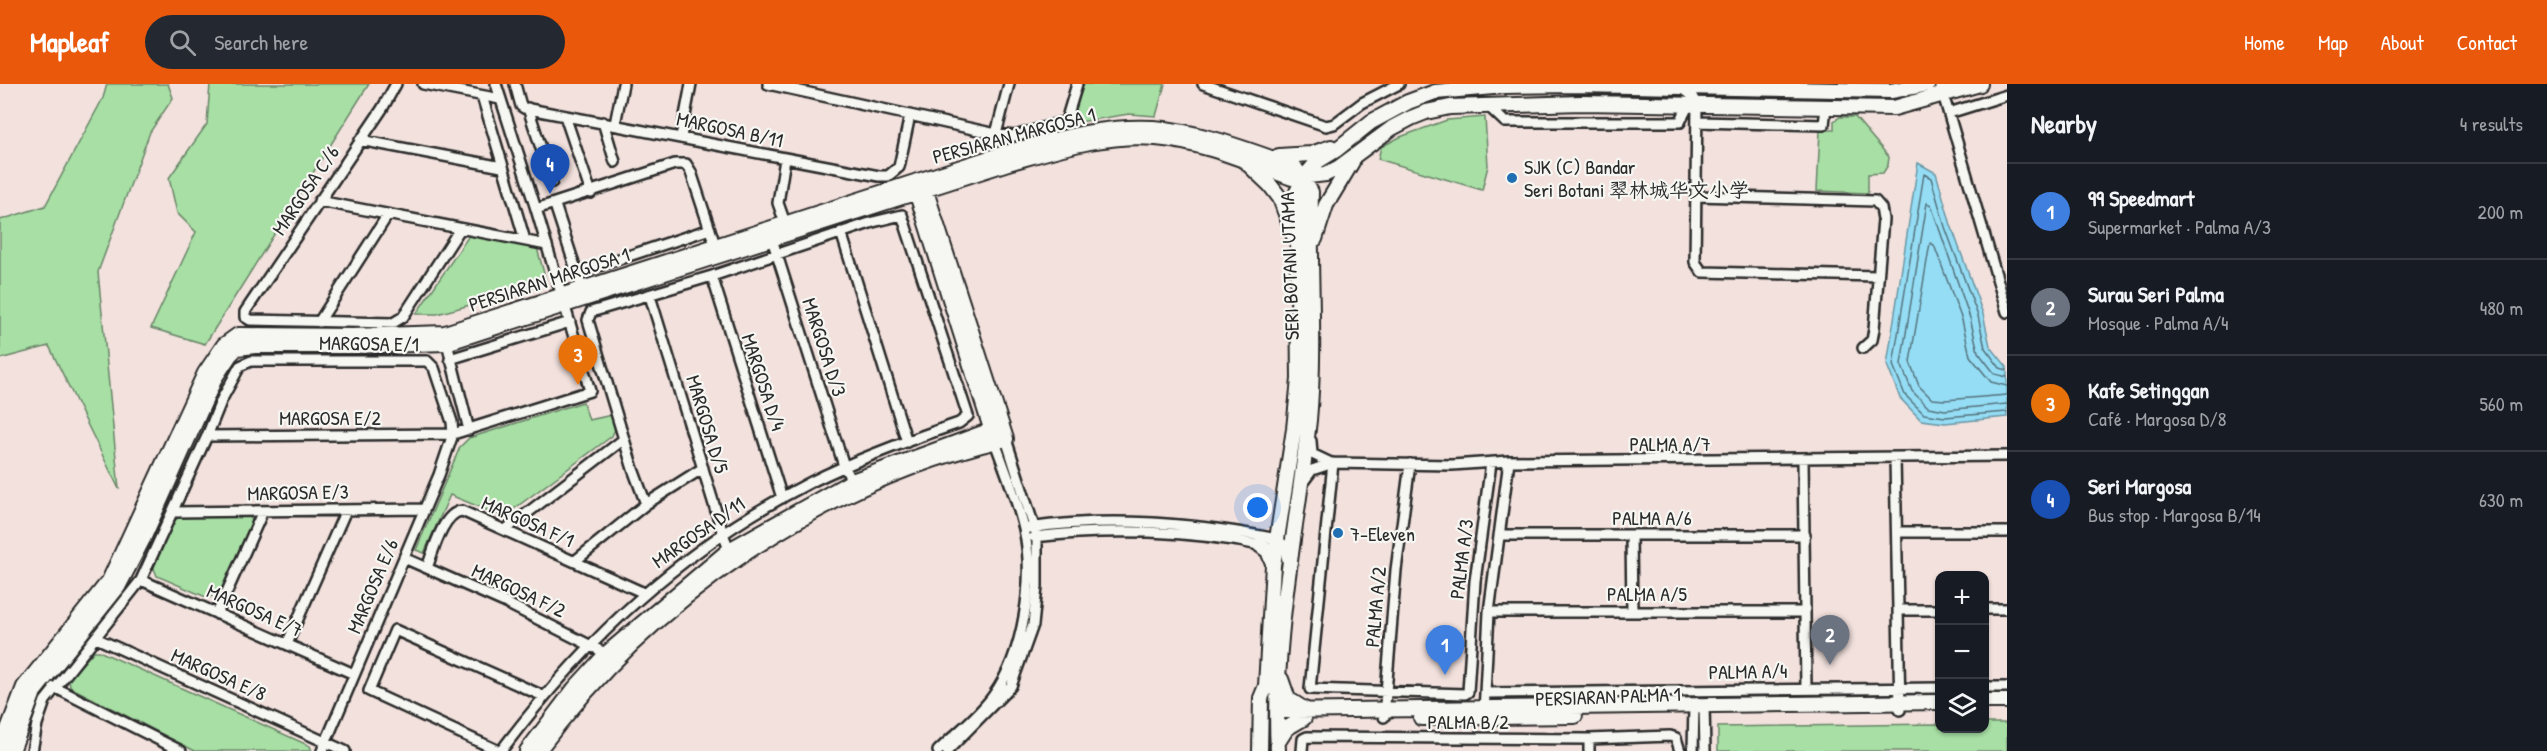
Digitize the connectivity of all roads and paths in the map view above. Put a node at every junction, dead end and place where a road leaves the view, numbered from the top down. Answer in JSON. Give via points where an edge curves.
{"nodes":[{"id":1,"x":396,"y":84,"type":"edge"},
{"id":2,"x":423,"y":84,"type":"edge"},
{"id":3,"x":496,"y":84,"type":"edge"},
{"id":4,"x":515,"y":84,"type":"edge"},
{"id":5,"x":623,"y":84,"type":"edge"},
{"id":6,"x":691,"y":84,"type":"edge"},
{"id":7,"x":771,"y":84,"type":"edge"},
{"id":8,"x":1009,"y":84,"type":"edge"},
{"id":9,"x":1077,"y":84,"type":"edge"},
{"id":10,"x":1203,"y":84,"type":"edge"},
{"id":11,"x":1399,"y":84,"type":"edge"},
{"id":12,"x":1928,"y":84,"type":"edge"},
{"id":13,"x":1980,"y":84,"type":"edge"},
{"id":14,"x":1578,"y":85,"type":"edge"},
{"id":15,"x":1680,"y":87,"type":"junction"},
{"id":16,"x":1720,"y":87,"type":"junction"},
{"id":17,"x":1942,"y":90,"type":"edge"},
{"id":18,"x":2007,"y":95,"type":"edge"},
{"id":19,"x":482,"y":96,"type":"junction"},
{"id":20,"x":500,"y":99,"type":"junction"},
{"id":21,"x":1597,"y":103,"type":"junction"},
{"id":22,"x":1559,"y":104,"type":"junction"},
{"id":23,"x":1693,"y":104,"type":"junction"},
{"id":24,"x":1487,"y":105,"type":"junction"},
{"id":25,"x":1826,"y":107,"type":"junction"},
{"id":26,"x":528,"y":108,"type":"junction"},
{"id":27,"x":1949,"y":113,"type":"junction"},
{"id":28,"x":910,"y":115,"type":"junction"},
{"id":29,"x":565,"y":116,"type":"junction"},
{"id":30,"x":1066,"y":120,"type":"junction"},
{"id":31,"x":603,"y":122,"type":"junction"},
{"id":32,"x":1697,"y":122,"type":"junction"},
{"id":33,"x":615,"y":124,"type":"junction"},
{"id":34,"x":1358,"y":132,"type":"junction"},
{"id":35,"x":996,"y":134,"type":"junction"},
{"id":36,"x":681,"y":137,"type":"junction"},
{"id":37,"x":360,"y":140,"type":"junction"},
{"id":38,"x":1073,"y":140,"type":"junction"},
{"id":39,"x":1259,"y":154,"type":"junction"},
{"id":40,"x":1356,"y":155,"type":"junction"},
{"id":41,"x":785,"y":159,"type":"junction"},
{"id":42,"x":1245,"y":161,"type":"junction"},
{"id":43,"x":615,"y":162,"type":"dead end"},
{"id":44,"x":502,"y":167,"type":"junction"},
{"id":45,"x":1304,"y":177,"type":"junction"},
{"id":46,"x":552,"y":182,"type":"dead end"},
{"id":47,"x":922,"y":192,"type":"junction"},
{"id":48,"x":591,"y":193,"type":"junction"},
{"id":49,"x":1696,"y":196,"type":"junction"},
{"id":50,"x":319,"y":201,"type":"junction"},
{"id":51,"x":555,"y":205,"type":"junction"},
{"id":52,"x":536,"y":209,"type":"junction"},
{"id":53,"x":387,"y":216,"type":"junction"},
{"id":54,"x":785,"y":224,"type":"junction"},
{"id":55,"x":460,"y":229,"type":"junction"},
{"id":56,"x":710,"y":229,"type":"junction"},
{"id":57,"x":841,"y":232,"type":"junction"},
{"id":58,"x":772,"y":239,"type":"junction"},
{"id":59,"x":525,"y":240,"type":"junction"},
{"id":60,"x":547,"y":245,"type":"junction"},
{"id":61,"x":1298,"y":246,"type":"junction"},
{"id":62,"x":717,"y":252,"type":"junction"},
{"id":63,"x":776,"y":253,"type":"junction"},
{"id":64,"x":1310,"y":259,"type":"junction"},
{"id":65,"x":577,"y":273,"type":"junction"},
{"id":66,"x":712,"y":276,"type":"junction"},
{"id":67,"x":1878,"y":276,"type":"junction"},
{"id":68,"x":582,"y":288,"type":"junction"},
{"id":69,"x":650,"y":296,"type":"junction"},
{"id":70,"x":563,"y":300,"type":"junction"},
{"id":71,"x":2006,"y":308,"type":"edge"},
{"id":72,"x":319,"y":322,"type":"junction"},
{"id":73,"x":570,"y":322,"type":"junction"},
{"id":74,"x":446,"y":338,"type":"junction"},
{"id":75,"x":1863,"y":348,"type":"dead end"},
{"id":76,"x":450,"y":359,"type":"junction"},
{"id":77,"x":1309,"y":418,"type":"junction"},
{"id":78,"x":470,"y":430,"type":"junction"},
{"id":79,"x":453,"y":434,"type":"junction"},
{"id":80,"x":998,"y":434,"type":"junction"},
{"id":81,"x":207,"y":436,"type":"junction"},
{"id":82,"x":624,"y":439,"type":"junction"},
{"id":83,"x":907,"y":442,"type":"junction"},
{"id":84,"x":2007,"y":456,"type":"edge"},
{"id":85,"x":1895,"y":458,"type":"junction"},
{"id":86,"x":1803,"y":460,"type":"junction"},
{"id":87,"x":1509,"y":461,"type":"junction"},
{"id":88,"x":1491,"y":463,"type":"junction"},
{"id":89,"x":1333,"y":464,"type":"junction"},
{"id":90,"x":1410,"y":464,"type":"junction"},
{"id":91,"x":844,"y":466,"type":"junction"},
{"id":92,"x":703,"y":468,"type":"junction"},
{"id":93,"x":852,"y":482,"type":"junction"},
{"id":94,"x":782,"y":498,"type":"junction"},
{"id":95,"x":1298,"y":498,"type":"junction"},
{"id":96,"x":646,"y":504,"type":"junction"},
{"id":97,"x":424,"y":509,"type":"junction"},
{"id":98,"x":346,"y":510,"type":"junction"},
{"id":99,"x":263,"y":511,"type":"junction"},
{"id":100,"x":173,"y":512,"type":"junction"},
{"id":101,"x":1160,"y":521,"type":"junction"},
{"id":102,"x":1066,"y":528,"type":"junction"},
{"id":103,"x":505,"y":530,"type":"junction"},
{"id":104,"x":1898,"y":531,"type":"junction"},
{"id":105,"x":1036,"y":532,"type":"junction"},
{"id":106,"x":1159,"y":532,"type":"junction"},
{"id":107,"x":1293,"y":532,"type":"junction"},
{"id":108,"x":2007,"y":532,"type":"edge"},
{"id":109,"x":1025,"y":533,"type":"junction"},
{"id":110,"x":723,"y":534,"type":"junction"},
{"id":111,"x":138,"y":535,"type":"junction"},
{"id":112,"x":1499,"y":535,"type":"junction"},
{"id":113,"x":1805,"y":535,"type":"junction"},
{"id":114,"x":1631,"y":536,"type":"junction"},
{"id":115,"x":1272,"y":543,"type":"junction"},
{"id":116,"x":157,"y":544,"type":"junction"},
{"id":117,"x":732,"y":555,"type":"junction"},
{"id":118,"x":404,"y":558,"type":"junction"},
{"id":119,"x":575,"y":561,"type":"junction"},
{"id":120,"x":1288,"y":564,"type":"junction"},
{"id":121,"x":427,"y":568,"type":"junction"},
{"id":122,"x":141,"y":580,"type":"junction"},
{"id":123,"x":644,"y":593,"type":"junction"},
{"id":124,"x":1989,"y":609,"type":"edge"},
{"id":125,"x":2007,"y":609,"type":"edge"},
{"id":126,"x":1900,"y":610,"type":"junction"},
{"id":127,"x":1935,"y":610,"type":"edge"},
{"id":128,"x":1632,"y":611,"type":"junction"},
{"id":129,"x":1489,"y":612,"type":"junction"},
{"id":130,"x":1805,"y":612,"type":"junction"},
{"id":131,"x":217,"y":614,"type":"junction"},
{"id":132,"x":96,"y":639,"type":"junction"},
{"id":133,"x":287,"y":644,"type":"junction"},
{"id":134,"x":590,"y":644,"type":"junction"},
{"id":135,"x":66,"y":654,"type":"junction"},
{"id":136,"x":611,"y":657,"type":"junction"},
{"id":137,"x":1013,"y":668,"type":"junction"},
{"id":138,"x":1279,"y":671,"type":"junction"},
{"id":139,"x":354,"y":674,"type":"junction"},
{"id":140,"x":1006,"y":685,"type":"junction"},
{"id":141,"x":1266,"y":686,"type":"junction"},
{"id":142,"x":54,"y":687,"type":"junction"},
{"id":143,"x":1989,"y":687,"type":"edge"},
{"id":144,"x":2007,"y":687,"type":"edge"},
{"id":145,"x":1806,"y":688,"type":"junction"},
{"id":146,"x":1935,"y":690,"type":"edge"},
{"id":147,"x":1385,"y":692,"type":"junction"},
{"id":148,"x":1485,"y":693,"type":"junction"},
{"id":149,"x":543,"y":696,"type":"junction"},
{"id":150,"x":1900,"y":700,"type":"junction"},
{"id":151,"x":2007,"y":700,"type":"edge"},
{"id":152,"x":1989,"y":701,"type":"edge"},
{"id":153,"x":1935,"y":702,"type":"edge"},
{"id":154,"x":1699,"y":709,"type":"junction"},
{"id":155,"x":1935,"y":709,"type":"edge"},
{"id":156,"x":1989,"y":709,"type":"edge"},
{"id":157,"x":2007,"y":709,"type":"edge"},
{"id":158,"x":1384,"y":713,"type":"junction"},
{"id":159,"x":1276,"y":714,"type":"junction"},
{"id":160,"x":1484,"y":714,"type":"junction"},
{"id":161,"x":1306,"y":715,"type":"junction"},
{"id":162,"x":1589,"y":739,"type":"junction"},
{"id":163,"x":324,"y":747,"type":"edge"},
{"id":164,"x":1260,"y":748,"type":"edge"},
{"id":165,"x":1277,"y":748,"type":"edge"},
{"id":166,"x":0,"y":750,"type":"edge"},
{"id":167,"x":12,"y":751,"type":"edge"},
{"id":168,"x":32,"y":751,"type":"edge"},
{"id":169,"x":181,"y":751,"type":"edge"},
{"id":170,"x":345,"y":751,"type":"edge"},
{"id":171,"x":500,"y":751,"type":"edge"},
{"id":172,"x":527,"y":751,"type":"edge"},
{"id":173,"x":538,"y":751,"type":"edge"},
{"id":174,"x":938,"y":751,"type":"edge"},
{"id":175,"x":947,"y":751,"type":"edge"},
{"id":176,"x":1302,"y":751,"type":"edge"},
{"id":177,"x":1589,"y":751,"type":"edge"},
{"id":178,"x":1680,"y":751,"type":"edge"},
{"id":179,"x":1693,"y":751,"type":"edge"},
{"id":180,"x":1705,"y":751,"type":"edge"}],
"edges":[{"from":1,"to":37,"type":"street","name":"MARGOSA C/6"},
{"from":2,"to":19,"type":"street"},
{"from":3,"to":20,"type":"street"},
{"from":4,"to":26,"type":"street","via":[[521,106]]},
{"from":5,"to":33,"type":"street"},
{"from":6,"to":36,"type":"street"},
{"from":7,"to":28,"type":"street"},
{"from":8,"to":35,"type":"street"},
{"from":9,"to":30,"type":"street"},
{"from":10,"to":11,"type":"street","via":[[1326,126]]},
{"from":12,"to":16,"type":"street","via":[[1891,91]]},
{"from":13,"to":17,"type":"street"},
{"from":14,"to":15,"type":"street"},
{"from":14,"to":21,"type":"street","via":[[1582,94]]},
{"from":14,"to":22,"type":"street"},
{"from":14,"to":34,"type":"street","via":[[1436,92],[1384,113]]},
{"from":15,"to":16,"type":"street"},
{"from":15,"to":23,"type":"street","via":[[1693,96]]},
{"from":16,"to":23,"type":"street"},
{"from":17,"to":25,"type":"street","via":[[1894,108]]},
{"from":17,"to":27,"type":"street"},
{"from":18,"to":27,"type":"street"},
{"from":19,"to":20,"type":"street"},
{"from":19,"to":44,"type":"street"},
{"from":20,"to":52,"type":"street"},
{"from":21,"to":22,"type":"street"},
{"from":21,"to":23,"type":"street"},
{"from":22,"to":24,"type":"street"},
{"from":23,"to":24,"type":"street","via":[[1680,122],[1505,122]]},
{"from":23,"to":25,"type":"street"},
{"from":23,"to":32,"type":"street"},
{"from":24,"to":40,"type":"street","via":[[1426,111],[1392,128]]},
{"from":25,"to":32,"type":"street","via":[[1824,125]]},
{"from":26,"to":29,"type":"street","name":"MARGOSA B/11"},
{"from":26,"to":46,"type":"street"},
{"from":27,"to":71,"type":"street"},
{"from":28,"to":35,"type":"street"},
{"from":28,"to":41,"type":"street","name":"MARGOSA B/11","via":[[898,167],[888,176]]},
{"from":29,"to":31,"type":"street","name":"MARGOSA B/11"},
{"from":29,"to":48,"type":"street"},
{"from":30,"to":35,"type":"street","via":[[1015,136]]},
{"from":30,"to":38,"type":"street"},
{"from":31,"to":33,"type":"street","name":"MARGOSA B/11"},
{"from":31,"to":43,"type":"street"},
{"from":32,"to":49,"type":"street"},
{"from":33,"to":36,"type":"street","name":"MARGOSA B/11"},
{"from":34,"to":39,"type":"street","via":[[1311,154]]},
{"from":34,"to":45,"type":"street","via":[[1318,161]]},
{"from":36,"to":41,"type":"street","name":"MARGOSA B/11"},
{"from":37,"to":44,"type":"street"},
{"from":37,"to":50,"type":"street","name":"MARGOSA C/6"},
{"from":38,"to":39,"type":"street","name":"PERSIARAN MARGOSA 1","via":[[1102,130],[1154,128]]},
{"from":38,"to":42,"type":"street","name":"PERSIARAN MARGOSA 1","via":[[1155,138],[1188,143]]},
{"from":38,"to":47,"type":"street","name":"PERSIARAN MARGOSA 1"},
{"from":39,"to":45,"type":"street","name":"PERSIARAN MARGOSA 1","via":[[1294,165]]},
{"from":40,"to":45,"type":"street","via":[[1326,174]]},
{"from":40,"to":64,"type":"street","via":[[1326,205]]},
{"from":41,"to":54,"type":"street","via":[[778,203]]},
{"from":42,"to":45,"type":"street","name":"PERSIARAN MARGOSA 1","via":[[1292,178]]},
{"from":42,"to":61,"type":"street","via":[[1280,198]]},
{"from":44,"to":59,"type":"street"},
{"from":45,"to":61,"type":"street","name":"SERI BOTANI UTAMA","via":[[1297,192]]},
{"from":45,"to":64,"type":"street","name":"SERI BOTANI UTAMA","via":[[1311,192]]},
{"from":47,"to":54,"type":"street","name":"PERSIARAN MARGOSA 1"},
{"from":47,"to":58,"type":"street","name":"PERSIARAN MARGOSA 1"},
{"from":47,"to":80,"type":"street"},
{"from":48,"to":51,"type":"street"},
{"from":48,"to":56,"type":"street","via":[[675,164],[686,164]]},
{"from":49,"to":67,"type":"street","via":[[1695,262],[1702,272]]},
{"from":49,"to":67,"type":"street","via":[[1875,201],[1883,219]]},
{"from":50,"to":53,"type":"street"},
{"from":50,"to":72,"type":"street","name":"MARGOSA C/6","via":[[245,312],[250,320]]},
{"from":51,"to":52,"type":"street"},
{"from":51,"to":65,"type":"street"},
{"from":52,"to":60,"type":"street"},
{"from":53,"to":55,"type":"street"},
{"from":53,"to":72,"type":"street"},
{"from":54,"to":62,"type":"street","name":"PERSIARAN MARGOSA 1"},
{"from":55,"to":59,"type":"street"},
{"from":55,"to":72,"type":"street","via":[[399,321]]},
{"from":56,"to":62,"type":"street"},
{"from":56,"to":65,"type":"street"},
{"from":57,"to":63,"type":"street"},
{"from":57,"to":83,"type":"street"},
{"from":57,"to":83,"type":"street","name":"MARGOSA D/11","via":[[902,215],[968,416]]},
{"from":58,"to":62,"type":"street","name":"PERSIARAN MARGOSA 1"},
{"from":58,"to":63,"type":"street","name":"MARGOSA D/3"},
{"from":59,"to":60,"type":"street"},
{"from":60,"to":70,"type":"street"},
{"from":61,"to":115,"type":"street","name":"SERI BOTANI UTAMA","via":[[1299,379],[1279,524]]},
{"from":62,"to":68,"type":"street","name":"PERSIARAN MARGOSA 1"},
{"from":62,"to":70,"type":"street","name":"PERSIARAN MARGOSA 1"},
{"from":63,"to":66,"type":"street"},
{"from":63,"to":91,"type":"street","name":"MARGOSA D/3"},
{"from":64,"to":77,"type":"street","name":"SERI BOTANI UTAMA"},
{"from":65,"to":68,"type":"street"},
{"from":66,"to":69,"type":"street"},
{"from":66,"to":94,"type":"street","name":"MARGOSA D/4"},
{"from":67,"to":75,"type":"street","via":[[1872,340]]},
{"from":68,"to":70,"type":"street","name":"PERSIARAN MARGOSA 1"},
{"from":69,"to":82,"type":"street","via":[[588,316]]},
{"from":69,"to":92,"type":"street","name":"MARGOSA D/5"},
{"from":70,"to":73,"type":"street"},
{"from":70,"to":74,"type":"street","name":"PERSIARAN MARGOSA 1"},
{"from":73,"to":76,"type":"street"},
{"from":73,"to":78,"type":"street","name":"MARGOSA E/2","via":[[590,391]]},
{"from":74,"to":76,"type":"street"},
{"from":74,"to":111,"type":"street","name":"PERSIARAN MARGOSA 1","via":[[351,346],[237,348],[216,376]]},
{"from":76,"to":78,"type":"street"},
{"from":77,"to":89,"type":"street","via":[[1312,454]]},
{"from":77,"to":95,"type":"street","name":"SERI BOTANI UTAMA"},
{"from":78,"to":79,"type":"street","name":"MARGOSA E/2"},
{"from":79,"to":81,"type":"street","name":"MARGOSA E/2"},
{"from":79,"to":81,"type":"street","name":"MARGOSA E/1","via":[[434,368],[427,361],[245,362],[222,399]]},
{"from":79,"to":97,"type":"street","name":"MARGOSA E/6"},
{"from":80,"to":93,"type":"street"},
{"from":80,"to":105,"type":"street"},
{"from":80,"to":109,"type":"street"},
{"from":80,"to":117,"type":"street","via":[[854,491]]},
{"from":81,"to":100,"type":"street"},
{"from":82,"to":96,"type":"street"},
{"from":82,"to":103,"type":"street"},
{"from":83,"to":91,"type":"street","name":"MARGOSA D/11"},
{"from":84,"to":85,"type":"street","name":"PALMA A/7"},
{"from":85,"to":86,"type":"street","name":"PALMA A/7"},
{"from":85,"to":104,"type":"street"},
{"from":86,"to":87,"type":"street","name":"PALMA A/7"},
{"from":86,"to":113,"type":"street"},
{"from":87,"to":88,"type":"street","name":"PALMA A/7"},
{"from":87,"to":112,"type":"street"},
{"from":88,"to":90,"type":"street","name":"PALMA A/7"},
{"from":88,"to":147,"type":"street","name":"PALMA A/3","via":[[1475,581],[1468,692]]},
{"from":89,"to":90,"type":"street","name":"PALMA A/7"},
{"from":89,"to":95,"type":"street","name":"PALMA A/7","via":[[1322,465],[1307,475]]},
{"from":89,"to":147,"type":"street","via":[[1310,689]]},
{"from":90,"to":147,"type":"street","name":"PALMA A/2"},
{"from":91,"to":93,"type":"street","name":"MARGOSA D/3"},
{"from":91,"to":94,"type":"street","name":"MARGOSA D/11"},
{"from":92,"to":96,"type":"street"},
{"from":92,"to":110,"type":"street","name":"MARGOSA D/5"},
{"from":93,"to":117,"type":"street"},
{"from":94,"to":110,"type":"street","name":"MARGOSA D/11"},
{"from":95,"to":107,"type":"street","name":"SERI BOTANI UTAMA"},
{"from":96,"to":119,"type":"street"},
{"from":97,"to":98,"type":"street","name":"MARGOSA E/3"},
{"from":97,"to":118,"type":"street","name":"MARGOSA E/6"},
{"from":98,"to":99,"type":"street","name":"MARGOSA E/3"},
{"from":98,"to":133,"type":"street"},
{"from":99,"to":100,"type":"street","name":"MARGOSA E/3"},
{"from":99,"to":131,"type":"street"},
{"from":100,"to":116,"type":"street"},
{"from":101,"to":102,"type":"street"},
{"from":101,"to":106,"type":"street"},
{"from":101,"to":115,"type":"street"},
{"from":102,"to":105,"type":"street"},
{"from":102,"to":106,"type":"street"},
{"from":103,"to":119,"type":"street","name":"MARGOSA F/1"},
{"from":103,"to":121,"type":"street","name":"MARGOSA F/1","via":[[462,511],[456,512],[448,518]]},
{"from":104,"to":108,"type":"street"},
{"from":104,"to":126,"type":"street"},
{"from":105,"to":109,"type":"street"},
{"from":105,"to":137,"type":"street","via":[[1033,625]]},
{"from":106,"to":115,"type":"street"},
{"from":107,"to":115,"type":"street"},
{"from":107,"to":120,"type":"street","name":"SERI BOTANI UTAMA"},
{"from":109,"to":137,"type":"street","via":[[1024,624]]},
{"from":110,"to":117,"type":"street","name":"MARGOSA D/5"},
{"from":110,"to":123,"type":"street","name":"MARGOSA D/11"},
{"from":111,"to":116,"type":"street"},
{"from":111,"to":135,"type":"street","name":"PERSIARAN MARGOSA 1","via":[[118,586]]},
{"from":112,"to":114,"type":"street","name":"PALMA A/6"},
{"from":112,"to":129,"type":"street"},
{"from":113,"to":114,"type":"street","name":"PALMA A/6"},
{"from":113,"to":130,"type":"street"},
{"from":114,"to":128,"type":"street"},
{"from":115,"to":120,"type":"street"},
{"from":115,"to":141,"type":"street","via":[[1268,551],[1274,565]]},
{"from":116,"to":122,"type":"street"},
{"from":117,"to":136,"type":"street"},
{"from":118,"to":121,"type":"street","name":"MARGOSA F/2"},
{"from":118,"to":139,"type":"street","name":"MARGOSA E/6"},
{"from":119,"to":123,"type":"street","name":"MARGOSA F/1"},
{"from":120,"to":138,"type":"street","name":"SERI BOTANI UTAMA"},
{"from":121,"to":134,"type":"street","name":"MARGOSA F/2"},
{"from":122,"to":131,"type":"street","name":"MARGOSA E/7"},
{"from":122,"to":132,"type":"street"},
{"from":123,"to":134,"type":"street","name":"MARGOSA D/11"},
{"from":124,"to":125,"type":"street"},
{"from":126,"to":127,"type":"street"},
{"from":126,"to":150,"type":"street"},
{"from":128,"to":129,"type":"street","name":"PALMA A/5"},
{"from":128,"to":130,"type":"street","name":"PALMA A/5"},
{"from":129,"to":148,"type":"street"},
{"from":130,"to":145,"type":"street"},
{"from":131,"to":133,"type":"street","name":"MARGOSA E/7"},
{"from":132,"to":135,"type":"street"},
{"from":132,"to":163,"type":"street","name":"MARGOSA E/8"},
{"from":133,"to":139,"type":"street","name":"MARGOSA E/7"},
{"from":134,"to":136,"type":"street","name":"MARGOSA F/2"},
{"from":134,"to":149,"type":"street","name":"MARGOSA D/11"},
{"from":135,"to":142,"type":"street"},
{"from":135,"to":166,"type":"street","name":"PERSIARAN MARGOSA 1","via":[[24,687]]},
{"from":135,"to":167,"type":"street","name":"PERSIARAN MARGOSA 1","via":[[34,692]]},
{"from":136,"to":172,"type":"street","via":[[575,688]]},
{"from":136,"to":173,"type":"street"},
{"from":137,"to":140,"type":"street"},
{"from":138,"to":159,"type":"street","name":"SERI BOTANI UTAMA"},
{"from":138,"to":161,"type":"street","via":[[1288,699]]},
{"from":139,"to":163,"type":"street","name":"MARGOSA E/6"},
{"from":140,"to":174,"type":"street"},
{"from":140,"to":175,"type":"street"},
{"from":141,"to":159,"type":"street","via":[[1269,708]]},
{"from":141,"to":164,"type":"street","via":[[1261,698]]},
{"from":142,"to":168,"type":"street","via":[[37,724]]},
{"from":142,"to":169,"type":"street"},
{"from":143,"to":144,"type":"street"},
{"from":145,"to":148,"type":"street","name":"PALMA A/4"},
{"from":145,"to":150,"type":"street","name":"PALMA A/4"},
{"from":146,"to":150,"type":"street","name":"PALMA A/4"},
{"from":147,"to":158,"type":"street","name":"PALMA A/2"},
{"from":148,"to":160,"type":"street"},
{"from":149,"to":171,"type":"street","name":"MARGOSA D/11"},
{"from":149,"to":171,"type":"street","via":[[395,630],[369,691]]},
{"from":150,"to":153,"type":"street"},
{"from":150,"to":154,"type":"street","name":"PERSIARAN PALMA 1"},
{"from":150,"to":155,"type":"street","name":"PERSIARAN PALMA 1"},
{"from":151,"to":152,"type":"street"},
{"from":154,"to":160,"type":"street","name":"PERSIARAN PALMA 1"},
{"from":154,"to":179,"type":"street"},
{"from":154,"to":180,"type":"street"},
{"from":156,"to":157,"type":"street"},
{"from":158,"to":160,"type":"street","name":"PERSIARAN PALMA 1"},
{"from":158,"to":161,"type":"street","name":"PERSIARAN PALMA 1"},
{"from":159,"to":161,"type":"street","name":"PERSIARAN PALMA 1"},
{"from":159,"to":164,"type":"street","via":[[1267,725]]},
{"from":159,"to":165,"type":"street","name":"SERI BOTANI UTAMA"},
{"from":161,"to":165,"type":"street","via":[[1284,731]]},
{"from":162,"to":176,"type":"street","name":"PALMA B/2","via":[[1307,737],[1303,739]]},
{"from":162,"to":177,"type":"street"},
{"from":162,"to":178,"type":"street","name":"PALMA B/2","via":[[1670,736],[1676,738]]},
{"from":163,"to":170,"type":"street","name":"MARGOSA E/8"}]}
